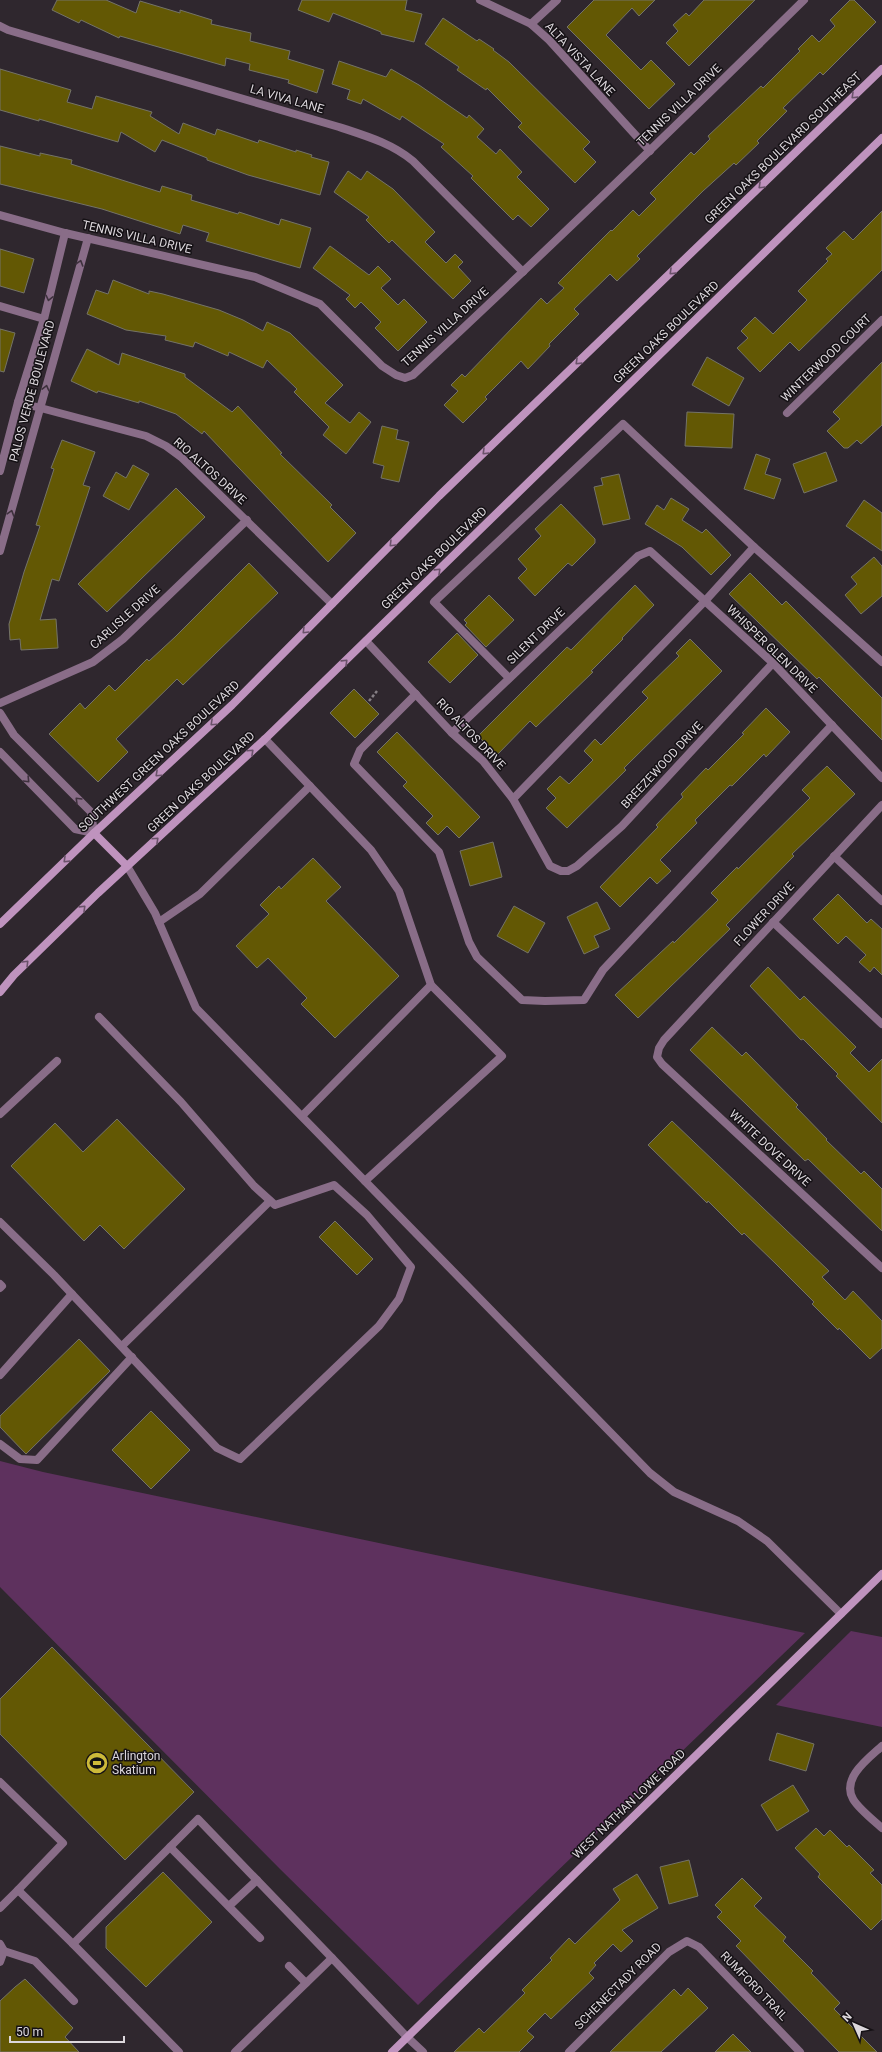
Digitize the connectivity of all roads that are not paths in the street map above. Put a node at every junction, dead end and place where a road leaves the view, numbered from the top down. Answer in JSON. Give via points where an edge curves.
{"nodes":[{"id":1,"x":480,"y":0,"type":"edge"},
{"id":2,"x":557,"y":0,"type":"edge"},
{"id":3,"x":804,"y":0,"type":"edge"},
{"id":4,"x":531,"y":24,"type":"junction"},
{"id":5,"x":0,"y":26,"type":"edge"},
{"id":6,"x":882,"y":69,"type":"edge"},
{"id":7,"x":882,"y":138,"type":"edge"},
{"id":8,"x":650,"y":152,"type":"junction"},
{"id":9,"x":0,"y":215,"type":"edge"},
{"id":10,"x":65,"y":233,"type":"junction"},
{"id":11,"x":88,"y":238,"type":"junction"},
{"id":12,"x":524,"y":272,"type":"junction"},
{"id":13,"x":0,"y":306,"type":"edge"},
{"id":14,"x":44,"y":319,"type":"junction"},
{"id":15,"x":882,"y":320,"type":"edge"},
{"id":16,"x":18,"y":402,"type":"junction"},
{"id":17,"x":41,"y":408,"type":"junction"},
{"id":18,"x":787,"y":413,"type":"dead end"},
{"id":19,"x":0,"y":471,"type":"edge"},
{"id":20,"x":247,"y":520,"type":"junction"},
{"id":21,"x":754,"y":547,"type":"junction"},
{"id":22,"x":0,"y":551,"type":"edge"},
{"id":23,"x":638,"y":556,"type":"joint"},
{"id":24,"x":705,"y":601,"type":"junction"},
{"id":25,"x":332,"y":604,"type":"junction"},
{"id":26,"x":366,"y":640,"type":"junction"},
{"id":27,"x":882,"y":662,"type":"edge"},
{"id":28,"x":773,"y":663,"type":"junction"},
{"id":29,"x":509,"y":678,"type":"junction"},
{"id":30,"x":416,"y":694,"type":"junction"},
{"id":31,"x":0,"y":703,"type":"edge"},
{"id":32,"x":0,"y":713,"type":"edge"},
{"id":33,"x":832,"y":725,"type":"junction"},
{"id":34,"x":452,"y":733,"type":"junction"},
{"id":35,"x":265,"y":739,"type":"junction"},
{"id":36,"x":0,"y":752,"type":"edge"},
{"id":37,"x":882,"y":778,"type":"edge"},
{"id":38,"x":310,"y":786,"type":"junction"},
{"id":39,"x":513,"y":799,"type":"junction"},
{"id":40,"x":882,"y":805,"type":"edge"},
{"id":41,"x":94,"y":833,"type":"junction"},
{"id":42,"x":834,"y":856,"type":"junction"},
{"id":43,"x":127,"y":866,"type":"junction"},
{"id":44,"x":560,"y":871,"type":"joint"},
{"id":45,"x":882,"y":901,"type":"edge"},
{"id":46,"x":159,"y":922,"type":"junction"},
{"id":47,"x":773,"y":922,"type":"junction"},
{"id":48,"x":0,"y":924,"type":"edge"},
{"id":49,"x":431,"y":985,"type":"junction"},
{"id":50,"x":0,"y":992,"type":"edge"},
{"id":51,"x":99,"y":1017,"type":"dead end"},
{"id":52,"x":882,"y":1024,"type":"edge"},
{"id":53,"x":664,"y":1040,"type":"joint"},
{"id":54,"x":57,"y":1061,"type":"dead end"},
{"id":55,"x":0,"y":1114,"type":"edge"},
{"id":56,"x":302,"y":1116,"type":"junction"},
{"id":57,"x":365,"y":1181,"type":"junction"},
{"id":58,"x":270,"y":1201,"type":"junction"},
{"id":59,"x":0,"y":1222,"type":"edge"},
{"id":60,"x":882,"y":1268,"type":"edge"},
{"id":61,"x":0,"y":1284,"type":"edge"},
{"id":62,"x":0,"y":1288,"type":"edge"},
{"id":63,"x":72,"y":1294,"type":"junction"},
{"id":64,"x":122,"y":1346,"type":"junction"},
{"id":65,"x":132,"y":1357,"type":"junction"},
{"id":66,"x":0,"y":1375,"type":"edge"},
{"id":67,"x":0,"y":1444,"type":"edge"},
{"id":68,"x":882,"y":1574,"type":"edge"},
{"id":69,"x":841,"y":1614,"type":"junction"},
{"id":70,"x":882,"y":1746,"type":"edge"},
{"id":71,"x":0,"y":1782,"type":"edge"},
{"id":72,"x":882,"y":1828,"type":"edge"},
{"id":73,"x":170,"y":1847,"type":"junction"},
{"id":74,"x":257,"y":1880,"type":"junction"},
{"id":75,"x":18,"y":1890,"type":"junction"},
{"id":76,"x":229,"y":1906,"type":"junction"},
{"id":77,"x":0,"y":1908,"type":"edge"},
{"id":78,"x":260,"y":1938,"type":"dead end"},
{"id":79,"x":687,"y":1941,"type":"joint"},
{"id":80,"x":73,"y":1944,"type":"junction"},
{"id":81,"x":2,"y":1948,"type":"edge"},
{"id":82,"x":332,"y":1958,"type":"junction"},
{"id":83,"x":0,"y":1962,"type":"edge"},
{"id":84,"x":289,"y":1966,"type":"dead end"},
{"id":85,"x":306,"y":1983,"type":"junction"},
{"id":86,"x":74,"y":2001,"type":"dead end"},
{"id":87,"x":407,"y":2037,"type":"junction"},
{"id":88,"x":179,"y":2052,"type":"edge"},
{"id":89,"x":235,"y":2052,"type":"edge"},
{"id":90,"x":392,"y":2052,"type":"edge"},
{"id":91,"x":423,"y":2052,"type":"edge"},
{"id":92,"x":569,"y":2052,"type":"edge"},
{"id":93,"x":800,"y":2052,"type":"edge"}],
"edges":[{"from":1,"to":4,"type":"street","name":"ALTA VISTA LANE"},
{"from":2,"to":4,"type":"street"},
{"from":3,"to":8,"type":"street","name":"TENNIS VILLA DRIVE"},
{"from":4,"to":8,"type":"street","name":"ALTA VISTA LANE","via":[[549,40]]},
{"from":5,"to":12,"type":"street","name":"LA VIVA LANE","via":[[384,142],[413,161]]},
{"from":6,"to":25,"type":"main road","name":"GREEN OAKS BOULEVARD SOUTHEAST","one_way":true,"via":[[439,496]]},
{"from":26,"to":7,"type":"main road","name":"GREEN OAKS BOULEVARD","one_way":true},
{"from":8,"to":12,"type":"street","name":"TENNIS VILLA DRIVE"},
{"from":9,"to":10,"type":"street","name":"TENNIS VILLA DRIVE"},
{"from":10,"to":11,"type":"street","name":"TENNIS VILLA DRIVE"},
{"from":10,"to":14,"type":"street","name":"PALOS VERDE BOULEVARD","one_way":true},
{"from":11,"to":12,"type":"street","name":"TENNIS VILLA DRIVE","via":[[255,277],[320,304],[382,366],[405,378],[413,375]]},
{"from":17,"to":11,"type":"street","name":"PALOS VERDE BOULEVARD","one_way":true},
{"from":13,"to":14,"type":"street"},
{"from":14,"to":16,"type":"street","name":"PALOS VERDE BOULEVARD"},
{"from":15,"to":18,"type":"street","name":"WINTERWOOD COURT"},
{"from":16,"to":17,"type":"street","name":"RIO ALTOS DRIVE"},
{"from":16,"to":19,"type":"street","name":"PALOS VERDE BOULEVARD"},
{"from":17,"to":20,"type":"street","name":"RIO ALTOS DRIVE","via":[[146,436],[166,446]]},
{"from":22,"to":17,"type":"street","name":"PALOS VERDE BOULEVARD","one_way":true},
{"from":20,"to":25,"type":"street","name":"RIO ALTOS DRIVE"},
{"from":20,"to":31,"type":"street","name":"CARLISLE DRIVE","via":[[123,638],[93,662]]},
{"from":21,"to":24,"type":"street"},
{"from":21,"to":27,"type":"street"},
{"from":21,"to":29,"type":"street","via":[[623,424],[434,602]]},
{"from":23,"to":24,"type":"street","name":"WHISPER GLEN DRIVE","via":[[650,551]]},
{"from":23,"to":29,"type":"street","name":"SILENT DRIVE"},
{"from":24,"to":28,"type":"street","name":"WHISPER GLEN DRIVE"},
{"from":24,"to":39,"type":"street"},
{"from":25,"to":41,"type":"main road","name":"SOUTHWEST GREEN OAKS BOULEVARD","one_way":true,"via":[[232,705]]},
{"from":26,"to":30,"type":"street","name":"RIO ALTOS DRIVE"},
{"from":35,"to":26,"type":"main road","name":"GREEN OAKS BOULEVARD","one_way":true},
{"from":28,"to":33,"type":"street","name":"WHISPER GLEN DRIVE"},
{"from":28,"to":44,"type":"street","name":"BREEZEWOOD DRIVE","via":[[622,826],[577,866],[568,871]]},
{"from":29,"to":34,"type":"street","name":"SILENT DRIVE"},
{"from":30,"to":33,"type":"street","via":[[360,750],[354,764],[439,852],[469,942],[477,957],[522,1000],[584,1000],[603,970]]},
{"from":30,"to":34,"type":"street","name":"RIO ALTOS DRIVE"},
{"from":41,"to":32,"type":"street","one_way":true,"via":[[91,812],[14,735]]},
{"from":33,"to":37,"type":"street","name":"WHISPER GLEN DRIVE"},
{"from":34,"to":39,"type":"street","name":"RIO ALTOS DRIVE","via":[[482,761]]},
{"from":35,"to":38,"type":"street"},
{"from":43,"to":35,"type":"main road","name":"GREEN OAKS BOULEVARD","one_way":true},
{"from":36,"to":41,"type":"street","one_way":true,"via":[[75,829]]},
{"from":38,"to":46,"type":"street","via":[[200,894]]},
{"from":38,"to":49,"type":"street","via":[[371,850],[399,891]]},
{"from":39,"to":44,"type":"street","name":"RIO ALTOS DRIVE","via":[[550,866]]},
{"from":40,"to":42,"type":"street","name":"FLOWER DRIVE"},
{"from":41,"to":43,"type":"main road"},
{"from":41,"to":48,"type":"main road","name":"SOUTHWEST GREEN OAKS BOULEVARD","one_way":true},
{"from":42,"to":45,"type":"street"},
{"from":42,"to":47,"type":"street","name":"FLOWER DRIVE"},
{"from":43,"to":46,"type":"street"},
{"from":50,"to":43,"type":"main road","name":"GREEN OAKS BOULEVARD","one_way":true,"via":[[50,939]]},
{"from":46,"to":56,"type":"street","via":[[196,1008]]},
{"from":47,"to":52,"type":"street"},
{"from":47,"to":53,"type":"street","name":"FLOWER DRIVE"},
{"from":49,"to":56,"type":"street"},
{"from":49,"to":57,"type":"street","via":[[502,1056]]},
{"from":51,"to":58,"type":"street","via":[[181,1102]]},
{"from":53,"to":60,"type":"street","name":"WHITE DOVE DRIVE","via":[[657,1057],[662,1064]]},
{"from":54,"to":55,"type":"street"},
{"from":56,"to":57,"type":"street"},
{"from":57,"to":69,"type":"street","via":[[650,1473],[674,1492],[738,1521],[767,1541]]},
{"from":58,"to":64,"type":"street"},
{"from":58,"to":65,"type":"street","via":[[275,1205],[334,1185],[367,1215],[411,1267],[399,1299],[379,1326],[240,1459],[217,1448]]},
{"from":59,"to":63,"type":"street"},
{"from":61,"to":62,"type":"street"},
{"from":63,"to":64,"type":"street"},
{"from":63,"to":66,"type":"street"},
{"from":64,"to":65,"type":"street"},
{"from":65,"to":67,"type":"street","via":[[37,1460],[20,1459]]},
{"from":68,"to":69,"type":"main road","name":"WEST NATHAN LOWE ROAD"},
{"from":69,"to":87,"type":"main road","name":"WEST NATHAN LOWE ROAD"},
{"from":70,"to":72,"type":"street","via":[[856,1772],[850,1785],[853,1799]]},
{"from":71,"to":75,"type":"street","via":[[64,1843]]},
{"from":73,"to":74,"type":"street","via":[[198,1819]]},
{"from":73,"to":76,"type":"street"},
{"from":73,"to":80,"type":"street"},
{"from":74,"to":76,"type":"street"},
{"from":74,"to":82,"type":"street"},
{"from":75,"to":77,"type":"street"},
{"from":75,"to":80,"type":"street"},
{"from":76,"to":78,"type":"street"},
{"from":79,"to":92,"type":"street","name":"SCHENECTADY ROAD","via":[[669,1952]]},
{"from":79,"to":93,"type":"street","name":"RUMFORD TRAIL","via":[[699,1947]]},
{"from":80,"to":88,"type":"street"},
{"from":81,"to":83,"type":"street"},
{"from":81,"to":86,"type":"street","via":[[35,1961]]},
{"from":82,"to":85,"type":"street"},
{"from":82,"to":87,"type":"street"},
{"from":84,"to":85,"type":"street"},
{"from":85,"to":89,"type":"street"},
{"from":87,"to":90,"type":"main road","name":"WEST NATHAN LOWE ROAD"},
{"from":87,"to":91,"type":"street"}]}
